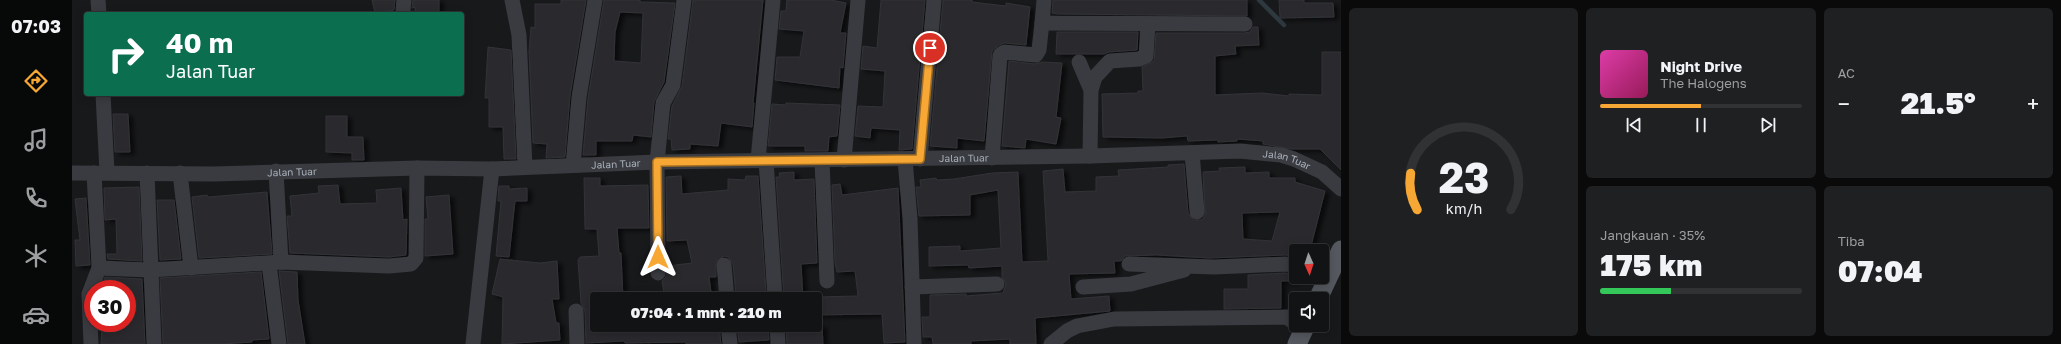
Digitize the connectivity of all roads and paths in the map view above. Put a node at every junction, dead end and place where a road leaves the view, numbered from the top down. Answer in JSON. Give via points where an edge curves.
{"nodes":[{"id":1,"x":98,"y":0,"type":"edge"},
{"id":2,"x":512,"y":0,"type":"edge"},
{"id":3,"x":595,"y":0,"type":"edge"},
{"id":4,"x":684,"y":0,"type":"edge"},
{"id":5,"x":773,"y":0,"type":"edge"},
{"id":6,"x":858,"y":0,"type":"edge"},
{"id":7,"x":934,"y":0,"type":"edge"},
{"id":8,"x":1044,"y":0,"type":"edge"},
{"id":9,"x":99,"y":12,"type":"edge"},
{"id":10,"x":1042,"y":23,"type":"junction"},
{"id":11,"x":1148,"y":24,"type":"junction"},
{"id":12,"x":1244,"y":24,"type":"dead end"},
{"id":13,"x":1079,"y":62,"type":"dead end"},
{"id":14,"x":1091,"y":90,"type":"junction"},
{"id":15,"x":103,"y":96,"type":"edge"},
{"id":16,"x":1192,"y":153,"type":"junction"},
{"id":17,"x":1090,"y":156,"type":"junction"},
{"id":18,"x":992,"y":158,"type":"junction"},
{"id":19,"x":905,"y":159,"type":"junction"},
{"id":20,"x":920,"y":159,"type":"junction"},
{"id":21,"x":762,"y":160,"type":"junction"},
{"id":22,"x":844,"y":160,"type":"junction"},
{"id":23,"x":822,"y":161,"type":"junction"},
{"id":24,"x":657,"y":162,"type":"junction"},
{"id":25,"x":573,"y":165,"type":"junction"},
{"id":26,"x":525,"y":167,"type":"junction"},
{"id":27,"x":416,"y":168,"type":"junction"},
{"id":28,"x":492,"y":169,"type":"junction"},
{"id":29,"x":276,"y":171,"type":"junction"},
{"id":30,"x":100,"y":172,"type":"junction"},
{"id":31,"x":72,"y":173,"type":"edge"},
{"id":32,"x":147,"y":173,"type":"junction"},
{"id":33,"x":180,"y":173,"type":"junction"},
{"id":34,"x":1341,"y":189,"type":"edge"},
{"id":35,"x":1197,"y":212,"type":"dead end"},
{"id":36,"x":1334,"y":261,"type":"edge"},
{"id":37,"x":275,"y":263,"type":"junction"},
{"id":38,"x":1129,"y":264,"type":"dead end"},
{"id":39,"x":724,"y":265,"type":"dead end"},
{"id":40,"x":1289,"y":265,"type":"edge"},
{"id":41,"x":1189,"y":266,"type":"junction"},
{"id":42,"x":99,"y":268,"type":"junction"},
{"id":43,"x":191,"y":268,"type":"junction"},
{"id":44,"x":150,"y":270,"type":"junction"},
{"id":45,"x":658,"y":273,"type":"dead end"},
{"id":46,"x":827,"y":281,"type":"dead end"},
{"id":47,"x":997,"y":284,"type":"dead end"},
{"id":48,"x":912,"y":287,"type":"junction"},
{"id":49,"x":1082,"y":287,"type":"dead end"},
{"id":50,"x":726,"y":292,"type":"edge"},
{"id":51,"x":774,"y":292,"type":"edge"},
{"id":52,"x":1321,"y":292,"type":"edge"},
{"id":53,"x":576,"y":311,"type":"dead end"},
{"id":54,"x":1289,"y":320,"type":"edge"},
{"id":55,"x":729,"y":332,"type":"edge"},
{"id":56,"x":777,"y":332,"type":"edge"},
{"id":57,"x":91,"y":344,"type":"edge"},
{"id":58,"x":154,"y":344,"type":"edge"},
{"id":59,"x":279,"y":344,"type":"edge"},
{"id":60,"x":473,"y":344,"type":"edge"},
{"id":61,"x":577,"y":344,"type":"edge"},
{"id":62,"x":730,"y":344,"type":"edge"},
{"id":63,"x":778,"y":344,"type":"edge"},
{"id":64,"x":914,"y":344,"type":"edge"},
{"id":65,"x":1051,"y":344,"type":"edge"}],
"edges":[{"from":1,"to":9,"type":"street"},
{"from":2,"to":26,"type":"street","via":[[519,35]]},
{"from":3,"to":25,"type":"street","via":[[579,97]]},
{"from":4,"to":24,"type":"street","via":[[673,85],[663,103]]},
{"from":5,"to":21,"type":"street"},
{"from":6,"to":22,"type":"street"},
{"from":7,"to":20,"type":"street"},
{"from":8,"to":10,"type":"street"},
{"from":10,"to":11,"type":"street"},
{"from":10,"to":18,"type":"street","via":[[1039,50],[1036,55],[1004,52],[1000,55]]},
{"from":11,"to":12,"type":"street"},
{"from":11,"to":14,"type":"street","via":[[1146,56],[1139,59],[1110,61],[1096,77]]},
{"from":13,"to":14,"type":"street"},
{"from":14,"to":17,"type":"street"},
{"from":15,"to":30,"type":"street"},
{"from":16,"to":17,"type":"street","name":"Jalan Tuar"},
{"from":16,"to":34,"type":"street","name":"Jalan Tuar","via":[[1240,151],[1281,155],[1322,172]]},
{"from":16,"to":35,"type":"street"},
{"from":17,"to":18,"type":"street","name":"Jalan Tuar"},
{"from":18,"to":20,"type":"street","name":"Jalan Tuar"},
{"from":19,"to":20,"type":"street","name":"Jalan Tuar"},
{"from":19,"to":22,"type":"street","name":"Jalan Tuar"},
{"from":19,"to":48,"type":"street"},
{"from":21,"to":23,"type":"street","name":"Jalan Tuar"},
{"from":21,"to":24,"type":"street","name":"Jalan Tuar"},
{"from":21,"to":51,"type":"street"},
{"from":22,"to":23,"type":"street","name":"Jalan Tuar"},
{"from":23,"to":46,"type":"street"},
{"from":24,"to":25,"type":"street","name":"Jalan Tuar"},
{"from":24,"to":45,"type":"street"},
{"from":25,"to":26,"type":"street","name":"Jalan Tuar"},
{"from":26,"to":28,"type":"street","name":"Jalan Tuar"},
{"from":27,"to":28,"type":"street","name":"Jalan Tuar"},
{"from":27,"to":29,"type":"street","name":"Jalan Tuar"},
{"from":27,"to":37,"type":"street","via":[[416,258],[411,264],[388,266]]},
{"from":28,"to":60,"type":"street"},
{"from":29,"to":33,"type":"street","name":"Jalan Tuar"},
{"from":29,"to":37,"type":"street"},
{"from":30,"to":31,"type":"street","name":"Jalan Tuar"},
{"from":30,"to":32,"type":"street","name":"Jalan Tuar"},
{"from":30,"to":42,"type":"street"},
{"from":32,"to":33,"type":"street","name":"Jalan Tuar"},
{"from":32,"to":44,"type":"street"},
{"from":33,"to":43,"type":"street"},
{"from":36,"to":52,"type":"main road"},
{"from":37,"to":43,"type":"street"},
{"from":37,"to":59,"type":"street"},
{"from":38,"to":41,"type":"street"},
{"from":39,"to":50,"type":"street"},
{"from":40,"to":41,"type":"street"},
{"from":41,"to":49,"type":"street","via":[[1183,272],[1131,284]]},
{"from":42,"to":44,"type":"street"},
{"from":42,"to":57,"type":"street","via":[[89,294]]},
{"from":43,"to":44,"type":"street"},
{"from":44,"to":58,"type":"street"},
{"from":47,"to":48,"type":"street"},
{"from":48,"to":64,"type":"street"},
{"from":53,"to":61,"type":"street"},
{"from":54,"to":65,"type":"street","via":[[1114,319],[1077,326]]},
{"from":55,"to":62,"type":"street"},
{"from":56,"to":63,"type":"street"}]}
